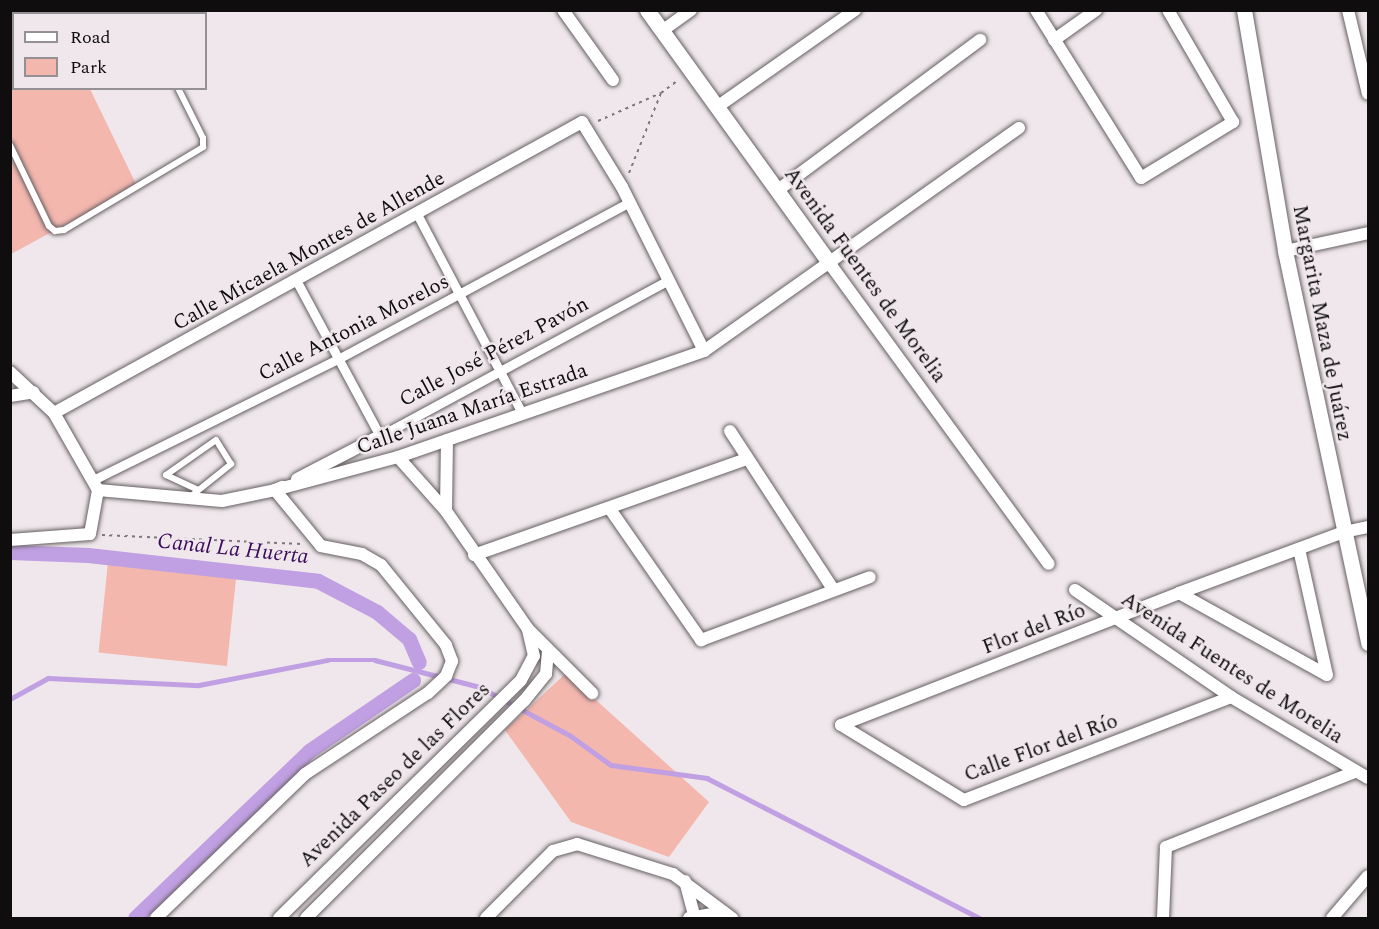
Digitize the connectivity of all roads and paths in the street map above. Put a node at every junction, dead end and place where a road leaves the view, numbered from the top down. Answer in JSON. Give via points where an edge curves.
{"nodes":[{"id":1,"x":563,"y":10,"type":"edge"},
{"id":2,"x":647,"y":10,"type":"edge"},
{"id":3,"x":691,"y":10,"type":"edge"},
{"id":4,"x":855,"y":10,"type":"edge"},
{"id":5,"x":1036,"y":10,"type":"edge"},
{"id":6,"x":1096,"y":10,"type":"edge"},
{"id":7,"x":1168,"y":10,"type":"edge"},
{"id":8,"x":1244,"y":10,"type":"edge"},
{"id":9,"x":1348,"y":10,"type":"edge"},
{"id":10,"x":662,"y":31,"type":"junction"},
{"id":11,"x":980,"y":40,"type":"dead end"},
{"id":12,"x":1054,"y":40,"type":"junction"},
{"id":13,"x":689,"y":69,"type":"junction"},
{"id":14,"x":613,"y":80,"type":"dead end"},
{"id":15,"x":179,"y":90,"type":"edge"},
{"id":16,"x":662,"y":93,"type":"junction"},
{"id":17,"x":1368,"y":94,"type":"edge"},
{"id":18,"x":717,"y":107,"type":"junction"},
{"id":19,"x":585,"y":124,"type":"junction"},
{"id":20,"x":1019,"y":128,"type":"dead end"},
{"id":21,"x":10,"y":145,"type":"edge"},
{"id":22,"x":622,"y":187,"type":"junction"},
{"id":23,"x":778,"y":190,"type":"junction"},
{"id":24,"x":629,"y":202,"type":"junction"},
{"id":25,"x":417,"y":214,"type":"junction"},
{"id":26,"x":1368,"y":233,"type":"edge"},
{"id":27,"x":1285,"y":251,"type":"junction"},
{"id":28,"x":830,"y":264,"type":"junction"},
{"id":29,"x":296,"y":280,"type":"junction"},
{"id":30,"x":667,"y":281,"type":"junction"},
{"id":31,"x":459,"y":294,"type":"junction"},
{"id":32,"x":704,"y":351,"type":"junction"},
{"id":33,"x":338,"y":359,"type":"junction"},
{"id":34,"x":500,"y":371,"type":"junction"},
{"id":35,"x":10,"y":372,"type":"edge"},
{"id":36,"x":34,"y":392,"type":"junction"},
{"id":37,"x":10,"y":396,"type":"edge"},
{"id":38,"x":54,"y":413,"type":"junction"},
{"id":39,"x":522,"y":413,"type":"junction"},
{"id":40,"x":730,"y":431,"type":"dead end"},
{"id":41,"x":380,"y":436,"type":"junction"},
{"id":42,"x":447,"y":440,"type":"junction"},
{"id":43,"x":398,"y":458,"type":"junction"},
{"id":44,"x":747,"y":459,"type":"junction"},
{"id":45,"x":95,"y":485,"type":"junction"},
{"id":46,"x":198,"y":490,"type":"junction"},
{"id":47,"x":276,"y":490,"type":"junction"},
{"id":48,"x":188,"y":499,"type":"junction"},
{"id":49,"x":610,"y":509,"type":"junction"},
{"id":50,"x":446,"y":511,"type":"junction"},
{"id":51,"x":1368,"y":527,"type":"edge"},
{"id":52,"x":1344,"y":532,"type":"junction"},
{"id":53,"x":90,"y":534,"type":"junction"},
{"id":54,"x":10,"y":540,"type":"edge"},
{"id":55,"x":321,"y":546,"type":"junction"},
{"id":56,"x":1299,"y":549,"type":"junction"},
{"id":57,"x":474,"y":555,"type":"junction"},
{"id":58,"x":1049,"y":564,"type":"dead end"},
{"id":59,"x":870,"y":576,"type":"dead end"},
{"id":60,"x":832,"y":590,"type":"junction"},
{"id":61,"x":1075,"y":590,"type":"dead end"},
{"id":62,"x":1179,"y":593,"type":"junction"},
{"id":63,"x":1114,"y":618,"type":"junction"},
{"id":64,"x":528,"y":629,"type":"junction"},
{"id":65,"x":1368,"y":643,"type":"edge"},
{"id":66,"x":548,"y":652,"type":"junction"},
{"id":67,"x":592,"y":693,"type":"dead end"},
{"id":68,"x":505,"y":696,"type":"junction"},
{"id":69,"x":1231,"y":697,"type":"junction"},
{"id":70,"x":514,"y":711,"type":"junction"},
{"id":71,"x":841,"y":725,"type":"joint"},
{"id":72,"x":1354,"y":772,"type":"junction"},
{"id":73,"x":1368,"y":778,"type":"edge"},
{"id":74,"x":1368,"y":876,"type":"edge"},
{"id":75,"x":686,"y":881,"type":"junction"},
{"id":76,"x":726,"y":916,"type":"edge"},
{"id":77,"x":692,"y":917,"type":"edge"},
{"id":78,"x":156,"y":918,"type":"edge"},
{"id":79,"x":279,"y":918,"type":"edge"},
{"id":80,"x":306,"y":918,"type":"edge"},
{"id":81,"x":486,"y":918,"type":"edge"},
{"id":82,"x":1163,"y":918,"type":"edge"},
{"id":83,"x":1332,"y":918,"type":"edge"}],
"edges":[{"from":1,"to":14,"type":"street"},
{"from":2,"to":10,"type":"street","name":"Avenida Fuentes de Morelia"},
{"from":3,"to":10,"type":"street"},
{"from":4,"to":18,"type":"street"},
{"from":5,"to":12,"type":"street"},
{"from":6,"to":12,"type":"street"},
{"from":7,"to":12,"type":"street","via":[[1233,122],[1141,178]]},
{"from":8,"to":27,"type":"street","name":"Margarita Maza de Juárez"},
{"from":9,"to":17,"type":"street"},
{"from":10,"to":13,"type":"street","name":"Avenida Fuentes de Morelia"},
{"from":11,"to":23,"type":"street"},
{"from":13,"to":16,"type":"path"},
{"from":13,"to":18,"type":"street","name":"Avenida Fuentes de Morelia"},
{"from":15,"to":21,"type":"lane","via":[[203,138],[203,147],[64,230],[55,231],[49,226]]},
{"from":16,"to":19,"type":"path"},
{"from":16,"to":22,"type":"path"},
{"from":18,"to":23,"type":"street","name":"Avenida Fuentes de Morelia"},
{"from":19,"to":22,"type":"street"},
{"from":19,"to":25,"type":"street","name":"Calle Micaela Montes de Allende"},
{"from":20,"to":28,"type":"street","name":"Calle Juana María Estrada"},
{"from":22,"to":24,"type":"street"},
{"from":23,"to":28,"type":"street","name":"Avenida Fuentes de Morelia"},
{"from":24,"to":30,"type":"street"},
{"from":24,"to":31,"type":"street","name":"Calle Antonia Morelos"},
{"from":25,"to":29,"type":"street","name":"Calle Micaela Montes de Allende"},
{"from":25,"to":31,"type":"street"},
{"from":26,"to":27,"type":"street"},
{"from":27,"to":52,"type":"street","name":"Margarita Maza de Juárez"},
{"from":28,"to":32,"type":"street","name":"Calle Juana María Estrada"},
{"from":28,"to":58,"type":"street","name":"Avenida Fuentes de Morelia"},
{"from":29,"to":33,"type":"street"},
{"from":29,"to":38,"type":"street","name":"Calle Micaela Montes de Allende"},
{"from":30,"to":32,"type":"street"},
{"from":30,"to":34,"type":"street","name":"Calle José Pérez Pavón"},
{"from":31,"to":33,"type":"street","name":"Calle Antonia Morelos"},
{"from":31,"to":34,"type":"street"},
{"from":32,"to":39,"type":"street","name":"Calle Juana María Estrada"},
{"from":33,"to":41,"type":"street"},
{"from":33,"to":45,"type":"street","name":"Calle Antonia Morelos"},
{"from":34,"to":39,"type":"street"},
{"from":34,"to":41,"type":"street","name":"Calle José Pérez Pavón"},
{"from":35,"to":36,"type":"street"},
{"from":36,"to":37,"type":"street"},
{"from":36,"to":38,"type":"street"},
{"from":38,"to":45,"type":"street"},
{"from":39,"to":42,"type":"street","name":"Calle Juana María Estrada"},
{"from":40,"to":44,"type":"street"},
{"from":41,"to":47,"type":"street","name":"Calle José Pérez Pavón"},
{"from":42,"to":43,"type":"street","name":"Calle Juana María Estrada"},
{"from":42,"to":50,"type":"street"},
{"from":43,"to":47,"type":"street","name":"Calle Juana María Estrada"},
{"from":43,"to":50,"type":"street"},
{"from":44,"to":49,"type":"street"},
{"from":44,"to":60,"type":"street"},
{"from":45,"to":48,"type":"street","name":"Calle Juana María Estrada"},
{"from":45,"to":53,"type":"street"},
{"from":46,"to":46,"type":"lane","via":[[231,464],[216,440],[166,475]]},
{"from":46,"to":48,"type":"lane"},
{"from":47,"to":48,"type":"street","name":"Calle Juana María Estrada","via":[[222,501]]},
{"from":47,"to":55,"type":"street"},
{"from":49,"to":57,"type":"street"},
{"from":49,"to":60,"type":"street","via":[[701,639]]},
{"from":50,"to":57,"type":"street"},
{"from":51,"to":52,"type":"street","name":"Flor del Río"},
{"from":52,"to":56,"type":"street","name":"Flor del Río"},
{"from":52,"to":65,"type":"street","name":"Margarita Maza de Juárez"},
{"from":53,"to":54,"type":"street"},
{"from":53,"to":55,"type":"path"},
{"from":55,"to":78,"type":"street","via":[[362,554],[381,565],[446,645],[452,661],[446,676],[305,774]]},
{"from":56,"to":62,"type":"street","name":"Flor del Río"},
{"from":56,"to":62,"type":"street","via":[[1326,675]]},
{"from":57,"to":64,"type":"street"},
{"from":59,"to":60,"type":"street"},
{"from":61,"to":63,"type":"street","name":"Avenida Fuentes de Morelia"},
{"from":62,"to":63,"type":"street","name":"Flor del Río"},
{"from":63,"to":69,"type":"street","name":"Avenida Fuentes de Morelia"},
{"from":63,"to":71,"type":"street","name":"Flor del Río"},
{"from":64,"to":66,"type":"street"},
{"from":64,"to":68,"type":"street","name":"Avenida Paseo de las Flores","via":[[534,656],[521,680]]},
{"from":66,"to":67,"type":"street"},
{"from":66,"to":70,"type":"street","name":"Avenida Paseo de las Flores","via":[[546,674]]},
{"from":68,"to":70,"type":"street"},
{"from":68,"to":79,"type":"street","name":"Avenida Paseo de las Flores"},
{"from":69,"to":71,"type":"street","name":"Calle Flor del Río","via":[[964,800]]},
{"from":69,"to":72,"type":"street","name":"Avenida Fuentes de Morelia"},
{"from":70,"to":80,"type":"street","name":"Avenida Paseo de las Flores"},
{"from":72,"to":73,"type":"street","name":"Avenida Fuentes de Morelia"},
{"from":72,"to":82,"type":"street","via":[[1166,847]]},
{"from":74,"to":83,"type":"street"},
{"from":75,"to":76,"type":"street"},
{"from":75,"to":77,"type":"street"},
{"from":75,"to":81,"type":"street","via":[[577,844],[553,850]]},
{"from":76,"to":77,"type":"street"}]}
